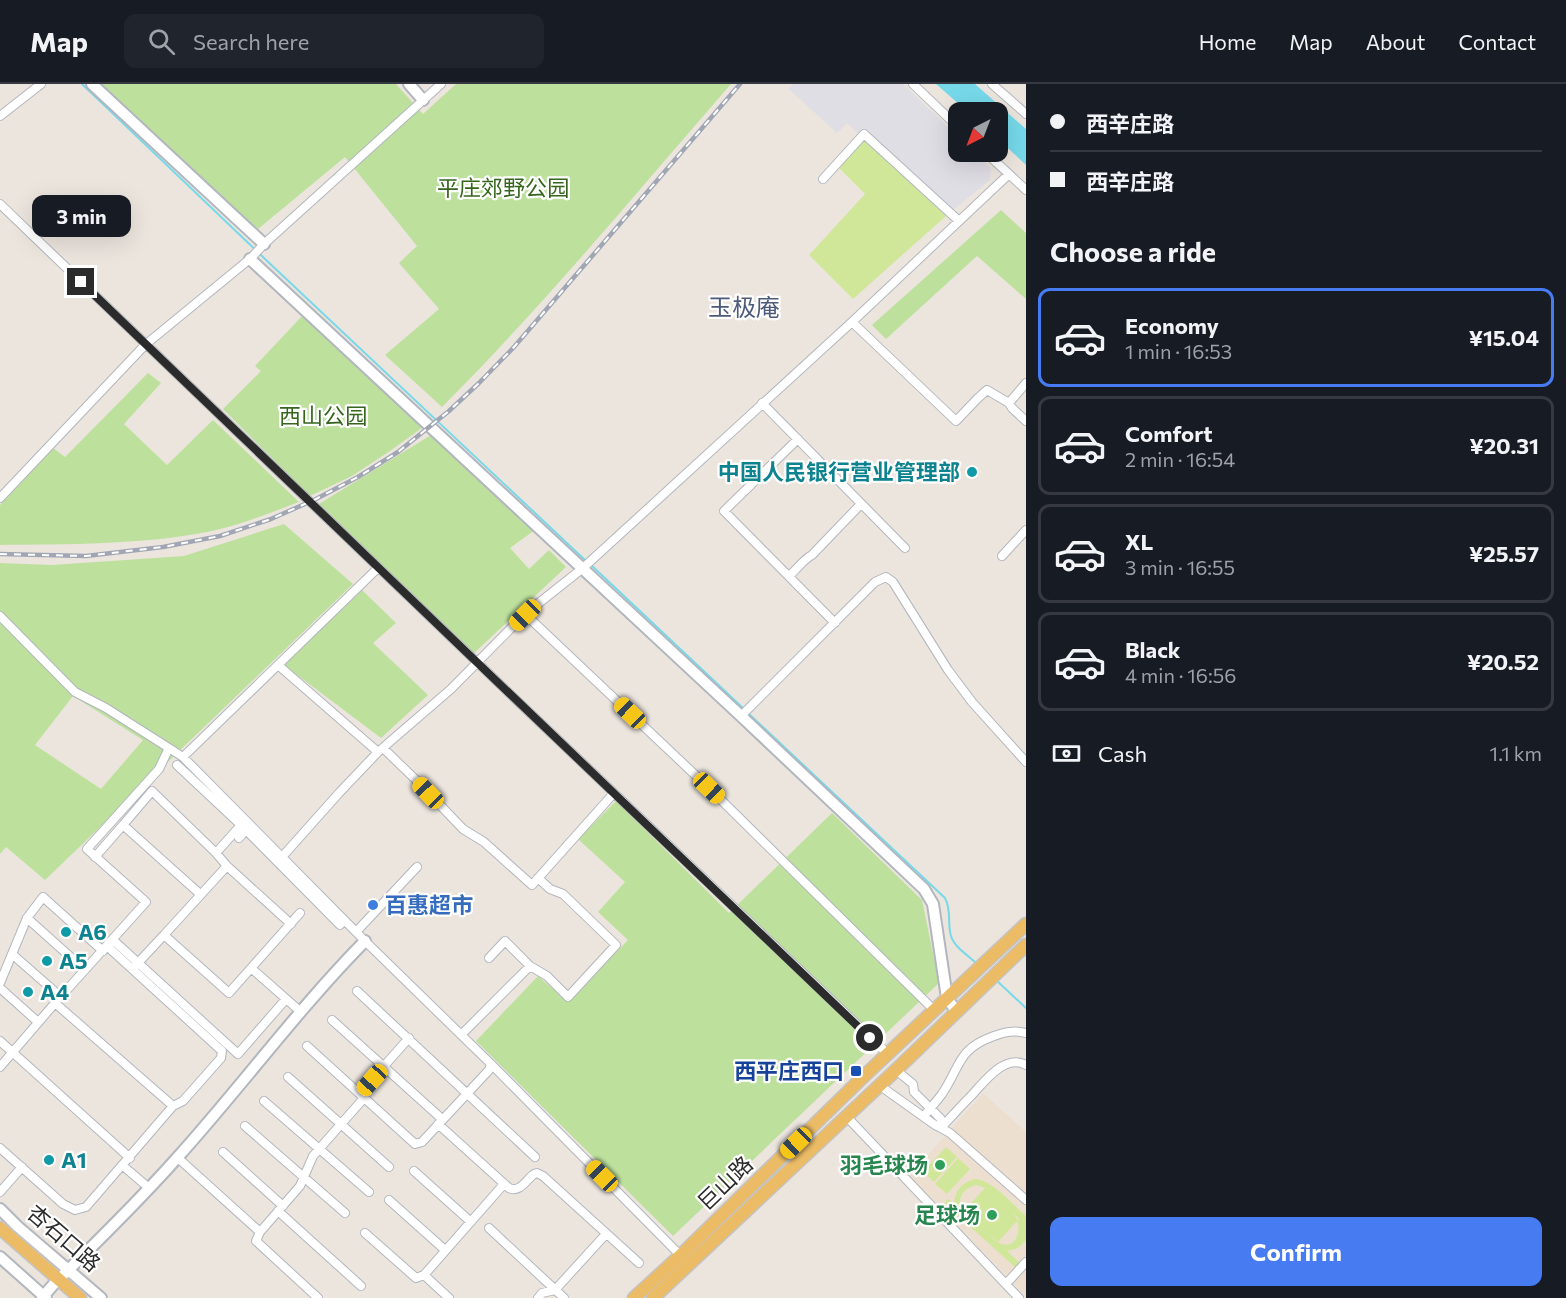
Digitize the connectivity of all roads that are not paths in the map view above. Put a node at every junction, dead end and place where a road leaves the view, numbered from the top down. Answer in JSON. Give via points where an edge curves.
{"nodes":[{"id":1,"x":41,"y":84,"type":"edge"},
{"id":2,"x":92,"y":84,"type":"edge"},
{"id":3,"x":409,"y":84,"type":"edge"},
{"id":4,"x":441,"y":84,"type":"edge"},
{"id":5,"x":913,"y":84,"type":"edge"},
{"id":6,"x":992,"y":84,"type":"edge"},
{"id":7,"x":423,"y":100,"type":"junction"},
{"id":8,"x":1026,"y":114,"type":"edge"},
{"id":9,"x":0,"y":116,"type":"edge"},
{"id":10,"x":948,"y":117,"type":"edge"},
{"id":11,"x":995,"y":162,"type":"edge"},
{"id":12,"x":1008,"y":174,"type":"junction"},
{"id":13,"x":823,"y":179,"type":"dead end"},
{"id":14,"x":1026,"y":190,"type":"edge"},
{"id":15,"x":0,"y":204,"type":"edge"},
{"id":16,"x":958,"y":221,"type":"junction"},
{"id":17,"x":264,"y":244,"type":"junction"},
{"id":18,"x":250,"y":259,"type":"junction"},
{"id":19,"x":852,"y":322,"type":"junction"},
{"id":20,"x":145,"y":345,"type":"junction"},
{"id":21,"x":1026,"y":383,"type":"edge"},
{"id":22,"x":762,"y":403,"type":"junction"},
{"id":23,"x":1009,"y":403,"type":"junction"},
{"id":24,"x":1026,"y":421,"type":"edge"},
{"id":25,"x":798,"y":439,"type":"junction"},
{"id":26,"x":0,"y":498,"type":"edge"},
{"id":27,"x":861,"y":504,"type":"junction"},
{"id":28,"x":1026,"y":530,"type":"edge"},
{"id":29,"x":906,"y":549,"type":"dead end"},
{"id":30,"x":1002,"y":556,"type":"dead end"},
{"id":31,"x":378,"y":568,"type":"junction"},
{"id":32,"x":583,"y":568,"type":"junction"},
{"id":33,"x":789,"y":576,"type":"junction"},
{"id":34,"x":525,"y":615,"type":"junction"},
{"id":35,"x":0,"y":616,"type":"edge"},
{"id":36,"x":835,"y":623,"type":"junction"},
{"id":37,"x":477,"y":663,"type":"junction"},
{"id":38,"x":278,"y":665,"type":"junction"},
{"id":39,"x":741,"y":716,"type":"junction"},
{"id":40,"x":169,"y":748,"type":"junction"},
{"id":41,"x":380,"y":750,"type":"junction"},
{"id":42,"x":183,"y":757,"type":"junction"},
{"id":43,"x":1024,"y":757,"type":"edge"},
{"id":44,"x":177,"y":765,"type":"dead end"},
{"id":45,"x":614,"y":793,"type":"junction"},
{"id":46,"x":123,"y":825,"type":"junction"},
{"id":47,"x":243,"y":828,"type":"junction"},
{"id":48,"x":239,"y":838,"type":"dead end"},
{"id":49,"x":216,"y":853,"type":"junction"},
{"id":50,"x":95,"y":857,"type":"junction"},
{"id":51,"x":282,"y":857,"type":"junction"},
{"id":52,"x":227,"y":866,"type":"junction"},
{"id":53,"x":417,"y":867,"type":"dead end"},
{"id":54,"x":538,"y":878,"type":"junction"},
{"id":55,"x":200,"y":894,"type":"junction"},
{"id":56,"x":300,"y":913,"type":"dead end"},
{"id":57,"x":27,"y":918,"type":"junction"},
{"id":58,"x":291,"y":924,"type":"junction"},
{"id":59,"x":1026,"y":924,"type":"edge"},
{"id":60,"x":340,"y":925,"type":"dead end"},
{"id":61,"x":356,"y":932,"type":"junction"},
{"id":62,"x":164,"y":934,"type":"junction"},
{"id":63,"x":365,"y":941,"type":"junction"},
{"id":64,"x":1026,"y":945,"type":"edge"},
{"id":65,"x":107,"y":946,"type":"junction"},
{"id":66,"x":12,"y":954,"type":"junction"},
{"id":67,"x":489,"y":958,"type":"dead end"},
{"id":68,"x":136,"y":966,"type":"junction"},
{"id":69,"x":530,"y":966,"type":"junction"},
{"id":70,"x":251,"y":968,"type":"junction"},
{"id":71,"x":85,"y":970,"type":"junction"},
{"id":72,"x":0,"y":983,"type":"edge"},
{"id":73,"x":0,"y":988,"type":"edge"},
{"id":74,"x":357,"y":992,"type":"dead end"},
{"id":75,"x":947,"y":998,"type":"junction"},
{"id":76,"x":286,"y":999,"type":"junction"},
{"id":77,"x":58,"y":1000,"type":"junction"},
{"id":78,"x":934,"y":1010,"type":"junction"},
{"id":79,"x":956,"y":1011,"type":"junction"},
{"id":80,"x":301,"y":1012,"type":"junction"},
{"id":81,"x":332,"y":1020,"type":"dead end"},
{"id":82,"x":38,"y":1022,"type":"junction"},
{"id":83,"x":1026,"y":1033,"type":"edge"},
{"id":84,"x":461,"y":1035,"type":"junction"},
{"id":85,"x":409,"y":1038,"type":"junction"},
{"id":86,"x":0,"y":1041,"type":"edge"},
{"id":87,"x":307,"y":1046,"type":"dead end"},
{"id":88,"x":12,"y":1052,"type":"junction"},
{"id":89,"x":888,"y":1054,"type":"junction"},
{"id":90,"x":491,"y":1064,"type":"junction"},
{"id":91,"x":1026,"y":1065,"type":"edge"},
{"id":92,"x":0,"y":1067,"type":"edge"},
{"id":93,"x":896,"y":1070,"type":"junction"},
{"id":94,"x":288,"y":1077,"type":"dead end"},
{"id":95,"x":879,"y":1085,"type":"junction"},
{"id":96,"x":914,"y":1092,"type":"junction"},
{"id":97,"x":467,"y":1093,"type":"junction"},
{"id":98,"x":362,"y":1095,"type":"junction"},
{"id":99,"x":264,"y":1101,"type":"dead end"},
{"id":100,"x":904,"y":1104,"type":"junction"},
{"id":101,"x":173,"y":1107,"type":"junction"},
{"id":102,"x":930,"y":1108,"type":"junction"},
{"id":103,"x":846,"y":1116,"type":"junction"},
{"id":104,"x":924,"y":1116,"type":"junction"},
{"id":105,"x":440,"y":1122,"type":"junction"},
{"id":106,"x":341,"y":1124,"type":"junction"},
{"id":107,"x":246,"y":1126,"type":"dead end"},
{"id":108,"x":941,"y":1128,"type":"junction"},
{"id":109,"x":0,"y":1149,"type":"edge"},
{"id":110,"x":319,"y":1149,"type":"junction"},
{"id":111,"x":223,"y":1152,"type":"dead end"},
{"id":112,"x":535,"y":1157,"type":"dead end"},
{"id":113,"x":130,"y":1158,"type":"junction"},
{"id":114,"x":178,"y":1158,"type":"junction"},
{"id":115,"x":122,"y":1166,"type":"junction"},
{"id":116,"x":21,"y":1167,"type":"junction"},
{"id":117,"x":389,"y":1167,"type":"dead end"},
{"id":118,"x":414,"y":1172,"type":"dead end"},
{"id":119,"x":304,"y":1176,"type":"junction"},
{"id":120,"x":504,"y":1184,"type":"junction"},
{"id":121,"x":149,"y":1188,"type":"junction"},
{"id":122,"x":0,"y":1192,"type":"edge"},
{"id":123,"x":369,"y":1192,"type":"dead end"},
{"id":124,"x":389,"y":1200,"type":"dead end"},
{"id":125,"x":1026,"y":1200,"type":"edge"},
{"id":126,"x":280,"y":1208,"type":"junction"},
{"id":127,"x":0,"y":1209,"type":"edge"},
{"id":128,"x":345,"y":1213,"type":"dead end"},
{"id":129,"x":471,"y":1222,"type":"junction"},
{"id":130,"x":0,"y":1228,"type":"edge"},
{"id":131,"x":489,"y":1228,"type":"dead end"},
{"id":132,"x":260,"y":1232,"type":"junction"},
{"id":133,"x":365,"y":1233,"type":"dead end"},
{"id":134,"x":606,"y":1234,"type":"junction"},
{"id":135,"x":0,"y":1239,"type":"edge"},
{"id":136,"x":445,"y":1250,"type":"junction"},
{"id":137,"x":0,"y":1257,"type":"edge"},
{"id":138,"x":686,"y":1259,"type":"junction"},
{"id":139,"x":1026,"y":1262,"type":"edge"},
{"id":140,"x":639,"y":1263,"type":"dead end"},
{"id":141,"x":69,"y":1270,"type":"junction"},
{"id":142,"x":1019,"y":1270,"type":"junction"},
{"id":143,"x":424,"y":1275,"type":"junction"},
{"id":144,"x":1026,"y":1277,"type":"edge"},
{"id":145,"x":56,"y":1282,"type":"junction"},
{"id":146,"x":1006,"y":1284,"type":"junction"},
{"id":147,"x":361,"y":1286,"type":"dead end"},
{"id":148,"x":555,"y":1290,"type":"junction"},
{"id":149,"x":44,"y":1297,"type":"edge"},
{"id":150,"x":68,"y":1298,"type":"edge"},
{"id":151,"x":80,"y":1298,"type":"edge"},
{"id":152,"x":101,"y":1298,"type":"edge"},
{"id":153,"x":318,"y":1298,"type":"edge"},
{"id":154,"x":449,"y":1298,"type":"edge"},
{"id":155,"x":538,"y":1298,"type":"edge"},
{"id":156,"x":564,"y":1298,"type":"edge"},
{"id":157,"x":634,"y":1298,"type":"edge"},
{"id":158,"x":653,"y":1298,"type":"edge"},
{"id":159,"x":1019,"y":1298,"type":"edge"}],
"edges":[{"from":1,"to":9,"type":"street"},
{"from":2,"to":17,"type":"street"},
{"from":3,"to":7,"type":"street"},
{"from":4,"to":7,"type":"street"},
{"from":5,"to":10,"type":"street"},
{"from":6,"to":8,"type":"street"},
{"from":7,"to":17,"type":"street"},
{"from":11,"to":12,"type":"street"},
{"from":12,"to":14,"type":"street"},
{"from":12,"to":16,"type":"street"},
{"from":13,"to":16,"type":"street","via":[[864,134]]},
{"from":15,"to":20,"type":"street"},
{"from":16,"to":19,"type":"street"},
{"from":17,"to":18,"type":"street"},
{"from":18,"to":20,"type":"street"},
{"from":18,"to":32,"type":"street"},
{"from":19,"to":22,"type":"street"},
{"from":19,"to":23,"type":"street","via":[[956,421],[987,390]]},
{"from":20,"to":26,"type":"street"},
{"from":20,"to":31,"type":"street"},
{"from":21,"to":23,"type":"street"},
{"from":22,"to":25,"type":"street"},
{"from":22,"to":32,"type":"street"},
{"from":23,"to":24,"type":"street"},
{"from":25,"to":27,"type":"street"},
{"from":25,"to":33,"type":"street","via":[[724,511]]},
{"from":27,"to":29,"type":"street"},
{"from":27,"to":33,"type":"street"},
{"from":28,"to":30,"type":"street"},
{"from":31,"to":37,"type":"street"},
{"from":31,"to":38,"type":"street"},
{"from":32,"to":34,"type":"street"},
{"from":32,"to":39,"type":"street"},
{"from":33,"to":36,"type":"street"},
{"from":34,"to":37,"type":"street"},
{"from":34,"to":78,"type":"street","via":[[717,796]]},
{"from":35,"to":40,"type":"street","via":[[75,692]]},
{"from":36,"to":39,"type":"street"},
{"from":36,"to":43,"type":"street","via":[[875,582],[886,577],[972,702]]},
{"from":37,"to":41,"type":"street"},
{"from":37,"to":45,"type":"street"},
{"from":38,"to":41,"type":"street"},
{"from":38,"to":42,"type":"street"},
{"from":39,"to":75,"type":"street","via":[[924,889],[933,904]]},
{"from":40,"to":42,"type":"street"},
{"from":40,"to":50,"type":"street","via":[[159,769],[87,849]]},
{"from":41,"to":51,"type":"street"},
{"from":41,"to":54,"type":"street","via":[[415,779],[463,829],[532,885]]},
{"from":42,"to":51,"type":"street"},
{"from":44,"to":47,"type":"street"},
{"from":45,"to":54,"type":"street"},
{"from":45,"to":89,"type":"street"},
{"from":46,"to":49,"type":"street","via":[[152,792]]},
{"from":46,"to":50,"type":"street"},
{"from":46,"to":55,"type":"street"},
{"from":47,"to":48,"type":"street"},
{"from":47,"to":49,"type":"street"},
{"from":47,"to":60,"type":"street"},
{"from":49,"to":52,"type":"street"},
{"from":50,"to":65,"type":"street","via":[[146,902]]},
{"from":51,"to":61,"type":"street"},
{"from":52,"to":55,"type":"street"},
{"from":52,"to":58,"type":"street"},
{"from":53,"to":61,"type":"street"},
{"from":54,"to":69,"type":"street","via":[[563,894],[616,945],[568,997]]},
{"from":55,"to":62,"type":"street"},
{"from":56,"to":58,"type":"street"},
{"from":57,"to":65,"type":"street","via":[[44,897]]},
{"from":57,"to":66,"type":"street"},
{"from":57,"to":71,"type":"street"},
{"from":58,"to":70,"type":"street"},
{"from":59,"to":75,"type":"main road","name":"巨山路"},
{"from":61,"to":63,"type":"street"},
{"from":62,"to":68,"type":"street"},
{"from":62,"to":70,"type":"street","via":[[226,995]]},
{"from":63,"to":80,"type":"street"},
{"from":63,"to":84,"type":"street"},
{"from":64,"to":79,"type":"main road","name":"巨山路"},
{"from":65,"to":68,"type":"street"},
{"from":65,"to":71,"type":"street"},
{"from":66,"to":72,"type":"street"},
{"from":66,"to":77,"type":"street"},
{"from":67,"to":69,"type":"street","via":[[505,942]]},
{"from":68,"to":76,"type":"street","via":[[238,1054]]},
{"from":68,"to":101,"type":"street","via":[[222,1051],[221,1058]]},
{"from":69,"to":84,"type":"street"},
{"from":70,"to":76,"type":"street"},
{"from":71,"to":77,"type":"street"},
{"from":73,"to":82,"type":"street"},
{"from":74,"to":85,"type":"street"},
{"from":75,"to":78,"type":"main road","name":"巨山路"},
{"from":75,"to":79,"type":"street"},
{"from":76,"to":80,"type":"street"},
{"from":77,"to":82,"type":"street"},
{"from":77,"to":101,"type":"street"},
{"from":78,"to":89,"type":"main road","name":"巨山路"},
{"from":79,"to":93,"type":"main road","name":"巨山路"},
{"from":80,"to":114,"type":"street"},
{"from":81,"to":105,"type":"street"},
{"from":82,"to":88,"type":"street"},
{"from":83,"to":102,"type":"street","via":[[1004,1032],[973,1045]]},
{"from":84,"to":90,"type":"street"},
{"from":85,"to":97,"type":"street"},
{"from":85,"to":98,"type":"street"},
{"from":86,"to":88,"type":"street"},
{"from":87,"to":98,"type":"street"},
{"from":88,"to":92,"type":"street"},
{"from":88,"to":113,"type":"street"},
{"from":89,"to":138,"type":"main road","name":"巨山路"},
{"from":90,"to":97,"type":"street"},
{"from":90,"to":138,"type":"street"},
{"from":91,"to":108,"type":"street","via":[[1006,1064],[993,1072]]},
{"from":93,"to":95,"type":"main road","name":"巨山路"},
{"from":93,"to":96,"type":"street","via":[[913,1084]]},
{"from":94,"to":106,"type":"street"},
{"from":95,"to":100,"type":"street"},
{"from":95,"to":103,"type":"main road","name":"巨山路"},
{"from":96,"to":100,"type":"street"},
{"from":96,"to":102,"type":"street"},
{"from":97,"to":105,"type":"street"},
{"from":97,"to":112,"type":"street"},
{"from":98,"to":105,"type":"street","via":[[415,1144],[422,1143]]},
{"from":98,"to":106,"type":"street"},
{"from":99,"to":110,"type":"street"},
{"from":100,"to":104,"type":"street"},
{"from":101,"to":113,"type":"street"},
{"from":102,"to":104,"type":"street"},
{"from":102,"to":108,"type":"street","via":[[941,1119]]},
{"from":103,"to":138,"type":"main road","name":"巨山路"},
{"from":103,"to":146,"type":"street"},
{"from":104,"to":108,"type":"street"},
{"from":105,"to":120,"type":"street"},
{"from":106,"to":110,"type":"street"},
{"from":106,"to":117,"type":"street"},
{"from":107,"to":119,"type":"street"},
{"from":108,"to":125,"type":"street"},
{"from":109,"to":116,"type":"street"},
{"from":110,"to":119,"type":"street"},
{"from":110,"to":123,"type":"street"},
{"from":111,"to":126,"type":"street"},
{"from":113,"to":115,"type":"street"},
{"from":114,"to":121,"type":"street"},
{"from":114,"to":132,"type":"street"},
{"from":115,"to":116,"type":"street","via":[[86,1207],[75,1210]]},
{"from":115,"to":121,"type":"street"},
{"from":116,"to":122,"type":"street"},
{"from":118,"to":129,"type":"street"},
{"from":119,"to":126,"type":"street"},
{"from":119,"to":128,"type":"street"},
{"from":120,"to":129,"type":"street"},
{"from":120,"to":134,"type":"street","via":[[516,1190],[534,1174],[540,1174]]},
{"from":121,"to":141,"type":"street"},
{"from":124,"to":136,"type":"street"},
{"from":126,"to":132,"type":"street"},
{"from":126,"to":147,"type":"street"},
{"from":127,"to":141,"type":"street","name":"杏石口路"},
{"from":129,"to":136,"type":"street"},
{"from":130,"to":145,"type":"main road","name":"杏石口路"},
{"from":131,"to":148,"type":"street"},
{"from":132,"to":153,"type":"street","via":[[256,1241]]},
{"from":133,"to":143,"type":"street","via":[[416,1278]]},
{"from":134,"to":140,"type":"street"},
{"from":134,"to":148,"type":"street"},
{"from":135,"to":145,"type":"main road","name":"杏石口路"},
{"from":136,"to":143,"type":"street"},
{"from":137,"to":149,"type":"street"},
{"from":138,"to":157,"type":"main road","name":"巨山路"},
{"from":138,"to":158,"type":"main road","name":"巨山路"},
{"from":139,"to":142,"type":"street"},
{"from":141,"to":145,"type":"street"},
{"from":141,"to":152,"type":"street","name":"杏石口路"},
{"from":142,"to":144,"type":"street"},
{"from":142,"to":146,"type":"street"},
{"from":143,"to":154,"type":"street"},
{"from":145,"to":149,"type":"street"},
{"from":145,"to":150,"type":"main road","name":"杏石口路"},
{"from":145,"to":151,"type":"main road","name":"杏石口路"},
{"from":146,"to":159,"type":"street"},
{"from":148,"to":155,"type":"street"},
{"from":148,"to":156,"type":"street"}]}
